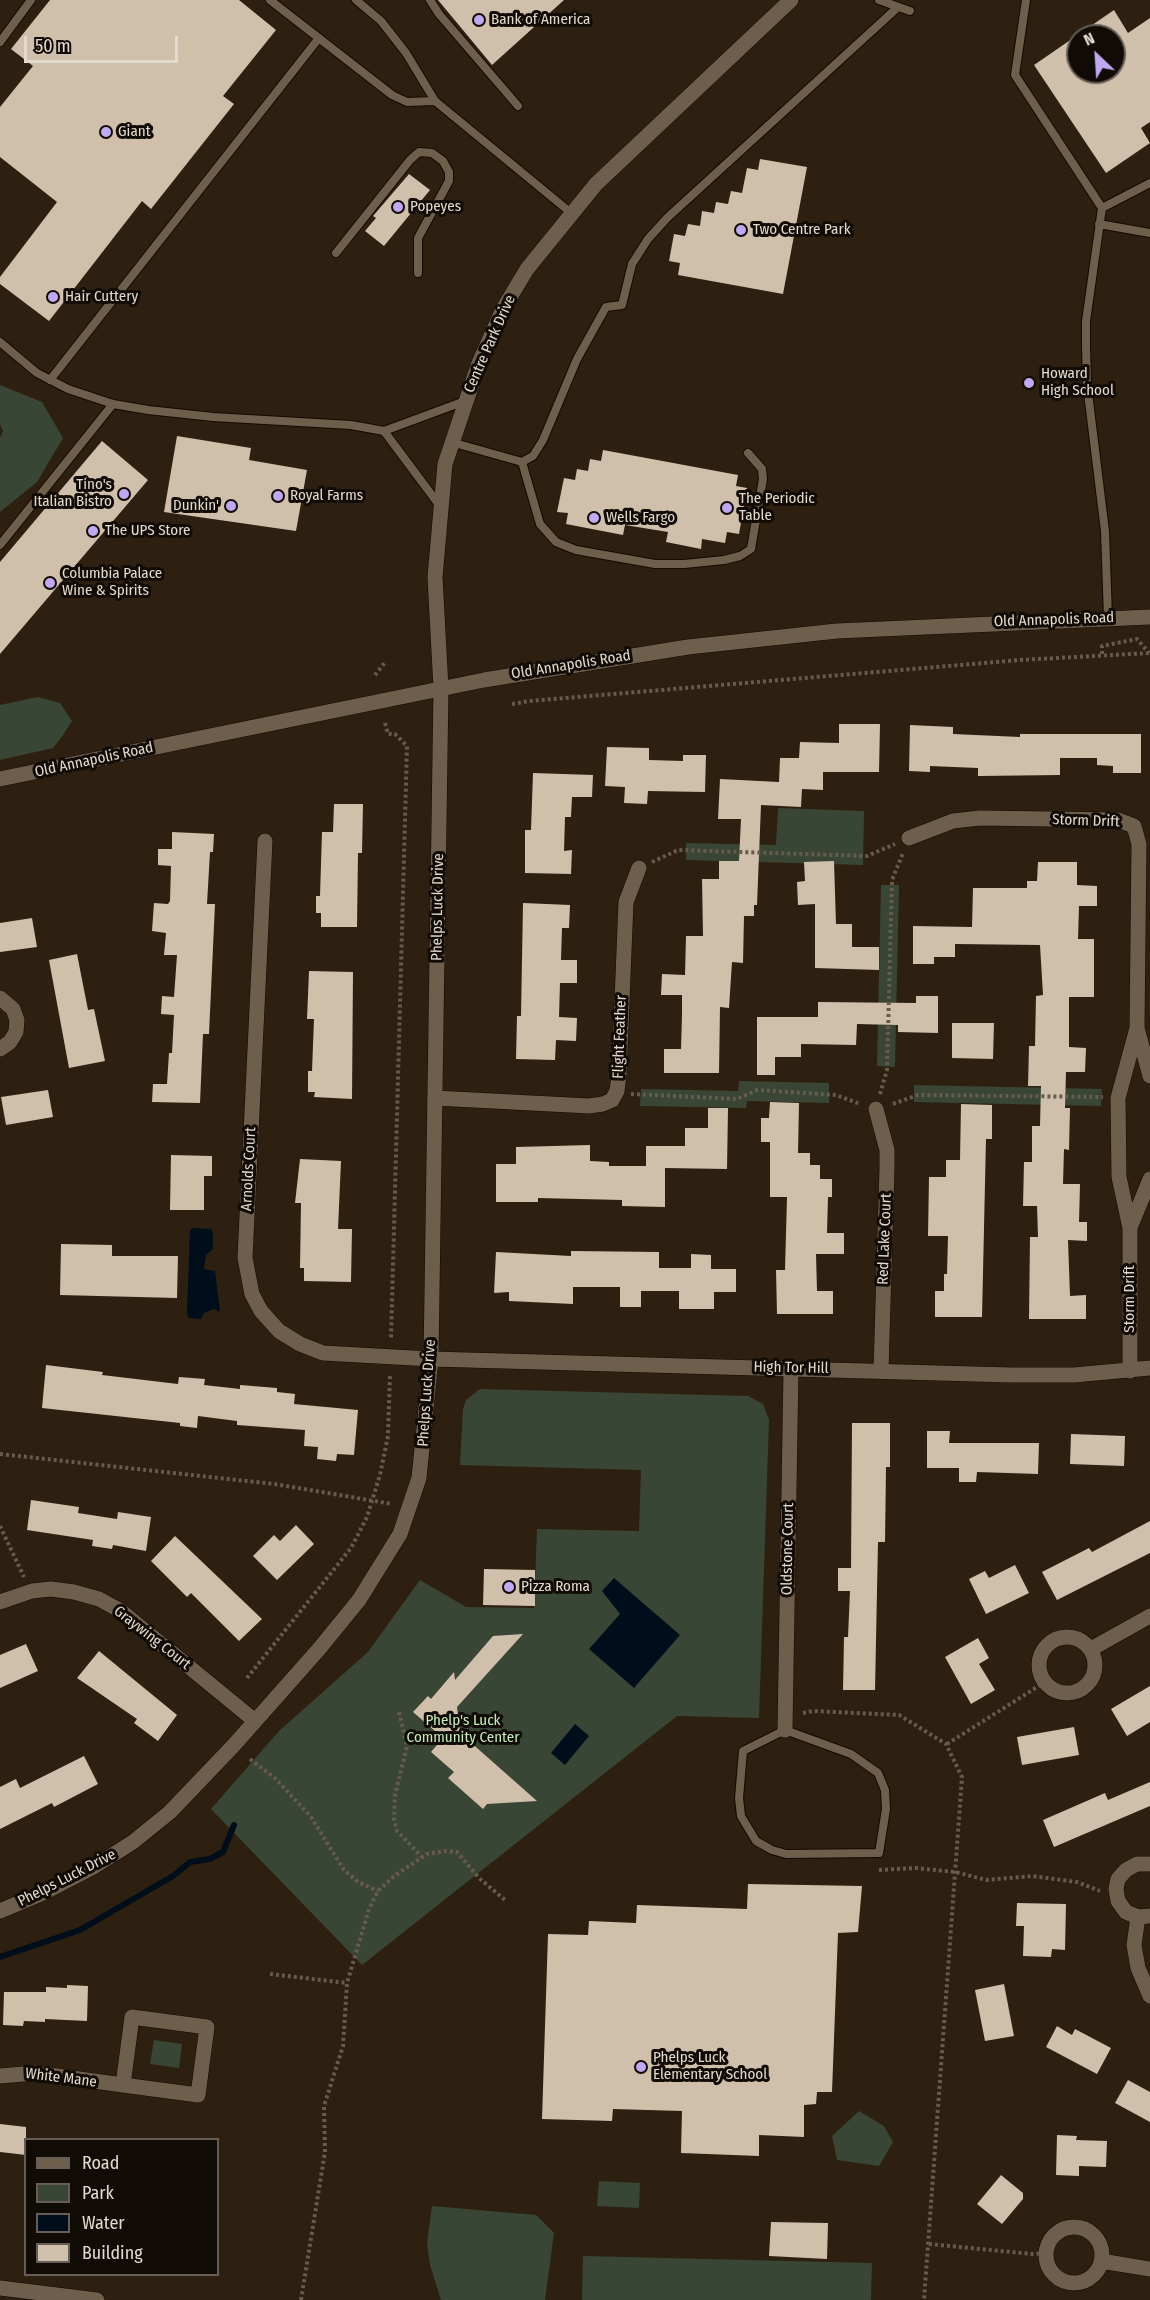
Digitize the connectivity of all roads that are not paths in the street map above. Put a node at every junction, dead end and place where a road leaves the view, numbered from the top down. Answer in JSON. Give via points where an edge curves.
{"nodes":[{"id":1,"x":31,"y":0,"type":"edge"},
{"id":2,"x":270,"y":0,"type":"edge"},
{"id":3,"x":357,"y":0,"type":"edge"},
{"id":4,"x":430,"y":0,"type":"edge"},
{"id":5,"x":791,"y":0,"type":"edge"},
{"id":6,"x":879,"y":0,"type":"edge"},
{"id":7,"x":1026,"y":0,"type":"edge"},
{"id":8,"x":897,"y":8,"type":"junction"},
{"id":9,"x":910,"y":11,"type":"dead end"},
{"id":10,"x":319,"y":38,"type":"junction"},
{"id":11,"x":0,"y":42,"type":"edge"},
{"id":12,"x":435,"y":101,"type":"junction"},
{"id":13,"x":518,"y":106,"type":"dead end"},
{"id":14,"x":1150,"y":183,"type":"edge"},
{"id":15,"x":1102,"y":208,"type":"junction"},
{"id":16,"x":570,"y":212,"type":"junction"},
{"id":17,"x":1100,"y":224,"type":"junction"},
{"id":18,"x":1150,"y":233,"type":"edge"},
{"id":19,"x":336,"y":253,"type":"dead end"},
{"id":20,"x":418,"y":273,"type":"dead end"},
{"id":21,"x":0,"y":342,"type":"edge"},
{"id":22,"x":50,"y":380,"type":"junction"},
{"id":23,"x":465,"y":401,"type":"junction"},
{"id":24,"x":113,"y":404,"type":"junction"},
{"id":25,"x":384,"y":431,"type":"junction"},
{"id":26,"x":452,"y":442,"type":"junction"},
{"id":27,"x":748,"y":453,"type":"dead end"},
{"id":28,"x":522,"y":462,"type":"junction"},
{"id":29,"x":440,"y":506,"type":"junction"},
{"id":30,"x":0,"y":545,"type":"edge"},
{"id":31,"x":1150,"y":617,"type":"edge"},
{"id":32,"x":1108,"y":618,"type":"junction"},
{"id":33,"x":441,"y":688,"type":"junction"},
{"id":34,"x":0,"y":779,"type":"edge"},
{"id":35,"x":909,"y":838,"type":"road end"},
{"id":36,"x":265,"y":841,"type":"dead end"},
{"id":37,"x":639,"y":868,"type":"road end"},
{"id":38,"x":0,"y":998,"type":"edge"},
{"id":39,"x":1137,"y":1028,"type":"junction"},
{"id":40,"x":0,"y":1049,"type":"edge"},
{"id":41,"x":1150,"y":1076,"type":"edge"},
{"id":42,"x":435,"y":1098,"type":"junction"},
{"id":43,"x":876,"y":1109,"type":"road end"},
{"id":44,"x":1150,"y":1179,"type":"edge"},
{"id":45,"x":1130,"y":1228,"type":"junction"},
{"id":46,"x":431,"y":1359,"type":"junction"},
{"id":47,"x":791,"y":1368,"type":"junction"},
{"id":48,"x":1150,"y":1368,"type":"edge"},
{"id":49,"x":881,"y":1371,"type":"junction"},
{"id":50,"x":1130,"y":1371,"type":"junction"},
{"id":51,"x":0,"y":1602,"type":"edge"},
{"id":52,"x":1150,"y":1616,"type":"edge"},
{"id":53,"x":1090,"y":1649,"type":"junction"},
{"id":54,"x":255,"y":1721,"type":"junction"},
{"id":55,"x":785,"y":1730,"type":"junction"},
{"id":56,"x":1150,"y":1864,"type":"edge"},
{"id":57,"x":0,"y":1911,"type":"edge"},
{"id":58,"x":1144,"y":1917,"type":"edge"},
{"id":59,"x":1150,"y":1996,"type":"edge"},
{"id":60,"x":0,"y":2076,"type":"edge"},
{"id":61,"x":123,"y":2085,"type":"junction"},
{"id":62,"x":1101,"y":2261,"type":"junction"},
{"id":63,"x":1150,"y":2268,"type":"edge"},
{"id":64,"x":0,"y":2288,"type":"edge"},
{"id":65,"x":98,"y":2300,"type":"edge"}],
"edges":[{"from":1,"to":11,"type":"lane"},
{"from":2,"to":10,"type":"lane"},
{"from":3,"to":12,"type":"lane","via":[[381,21],[406,53]]},
{"from":4,"to":13,"type":"lane"},
{"from":5,"to":16,"type":"street","name":"Centre Park Drive"},
{"from":6,"to":8,"type":"lane"},
{"from":7,"to":15,"type":"lane","via":[[1015,75]]},
{"from":8,"to":9,"type":"lane"},
{"from":8,"to":28,"type":"lane","via":[[648,239],[632,264],[622,305],[606,307],[577,359],[543,440],[533,456]]},
{"from":10,"to":12,"type":"lane","via":[[392,95],[408,102]]},
{"from":10,"to":22,"type":"lane"},
{"from":12,"to":16,"type":"lane"},
{"from":14,"to":15,"type":"lane"},
{"from":15,"to":17,"type":"lane"},
{"from":16,"to":23,"type":"street","name":"Centre Park Drive","via":[[503,309]]},
{"from":17,"to":18,"type":"lane"},
{"from":17,"to":32,"type":"lane","via":[[1086,345],[1087,385],[1105,531]]},
{"from":19,"to":20,"type":"lane","via":[[410,160],[419,152],[432,153],[443,161],[449,181],[418,238]]},
{"from":21,"to":22,"type":"lane"},
{"from":22,"to":24,"type":"lane"},
{"from":23,"to":25,"type":"lane"},
{"from":23,"to":26,"type":"street","name":"Centre Park Drive"},
{"from":24,"to":25,"type":"lane","via":[[213,417],[351,425]]},
{"from":24,"to":30,"type":"lane"},
{"from":25,"to":29,"type":"lane"},
{"from":26,"to":28,"type":"lane"},
{"from":26,"to":29,"type":"street","name":"Centre Park Drive"},
{"from":27,"to":28,"type":"lane","via":[[762,469],[763,479],[751,549],[724,560],[684,564],[655,564],[576,550],[556,542],[540,524]]},
{"from":29,"to":33,"type":"street","name":"Centre Park Drive","via":[[435,577]]},
{"from":31,"to":32,"type":"street","name":"Old Annapolis Road"},
{"from":32,"to":33,"type":"street","name":"Old Annapolis Road","via":[[767,638],[608,659]]},
{"from":33,"to":34,"type":"street","name":"Old Annapolis Road"},
{"from":33,"to":42,"type":"street","name":"Phelps Luck Drive"},
{"from":35,"to":39,"type":"street","name":"Storm Drift","via":[[952,821],[980,818],[1118,820],[1134,826],[1139,844]]},
{"from":36,"to":46,"type":"street","name":"Arnolds Court","via":[[245,1258],[252,1294],[279,1331],[323,1353]]},
{"from":37,"to":42,"type":"street","name":"Flight Feather","via":[[626,902],[617,1091],[612,1100],[589,1106]]},
{"from":38,"to":40,"type":"street","via":[[13,1008],[17,1020],[16,1032]]},
{"from":39,"to":41,"type":"street","name":"Storm Drift"},
{"from":39,"to":45,"type":"street","name":"Storm Drift","via":[[1118,1098],[1119,1177]]},
{"from":42,"to":46,"type":"street","name":"Phelps Luck Drive"},
{"from":43,"to":49,"type":"street","name":"Red Lake Court","via":[[887,1150]]},
{"from":44,"to":45,"type":"street","name":"Storm Drift"},
{"from":45,"to":50,"type":"street","name":"Storm Drift"},
{"from":46,"to":47,"type":"street","name":"High Tor Hill"},
{"from":46,"to":54,"type":"street","name":"Phelps Luck Drive","via":[[419,1478],[389,1554],[359,1600]]},
{"from":47,"to":49,"type":"street","name":"High Tor Hill"},
{"from":47,"to":55,"type":"street","name":"Oldstone Court"},
{"from":48,"to":50,"type":"street","name":"High Tor Hill"},
{"from":49,"to":50,"type":"street","name":"High Tor Hill","via":[[1011,1375]]},
{"from":51,"to":54,"type":"street","name":"Graywing Court","via":[[51,1589],[99,1599],[122,1611]]},
{"from":52,"to":53,"type":"street"},
{"from":53,"to":53,"type":"street","via":[[1081,1640],[1067,1637],[1047,1645],[1039,1658],[1045,1682],[1061,1692],[1082,1688],[1094,1674]]},
{"from":54,"to":57,"type":"street","name":"Phelps Luck Drive","via":[[170,1812],[134,1842],[54,1888]]},
{"from":55,"to":55,"type":"lane","via":[[743,1751],[738,1798],[741,1816],[756,1841],[786,1854],[879,1853],[885,1790],[878,1773],[852,1754]]},
{"from":56,"to":58,"type":"street","via":[[1137,1864],[1126,1870],[1116,1889],[1126,1912]]},
{"from":58,"to":59,"type":"street","via":[[1134,1945],[1138,1968]]},
{"from":60,"to":61,"type":"street","name":"White Mane","via":[[35,2073]]},
{"from":61,"to":61,"type":"street","name":"White Mane","via":[[132,2017],[207,2027],[198,2095]]},
{"from":62,"to":62,"type":"street","via":[[1096,2238],[1078,2227],[1055,2235],[1046,2253],[1053,2273],[1069,2282],[1081,2282],[1092,2276]]},
{"from":62,"to":63,"type":"street"},
{"from":64,"to":65,"type":"street"}]}
